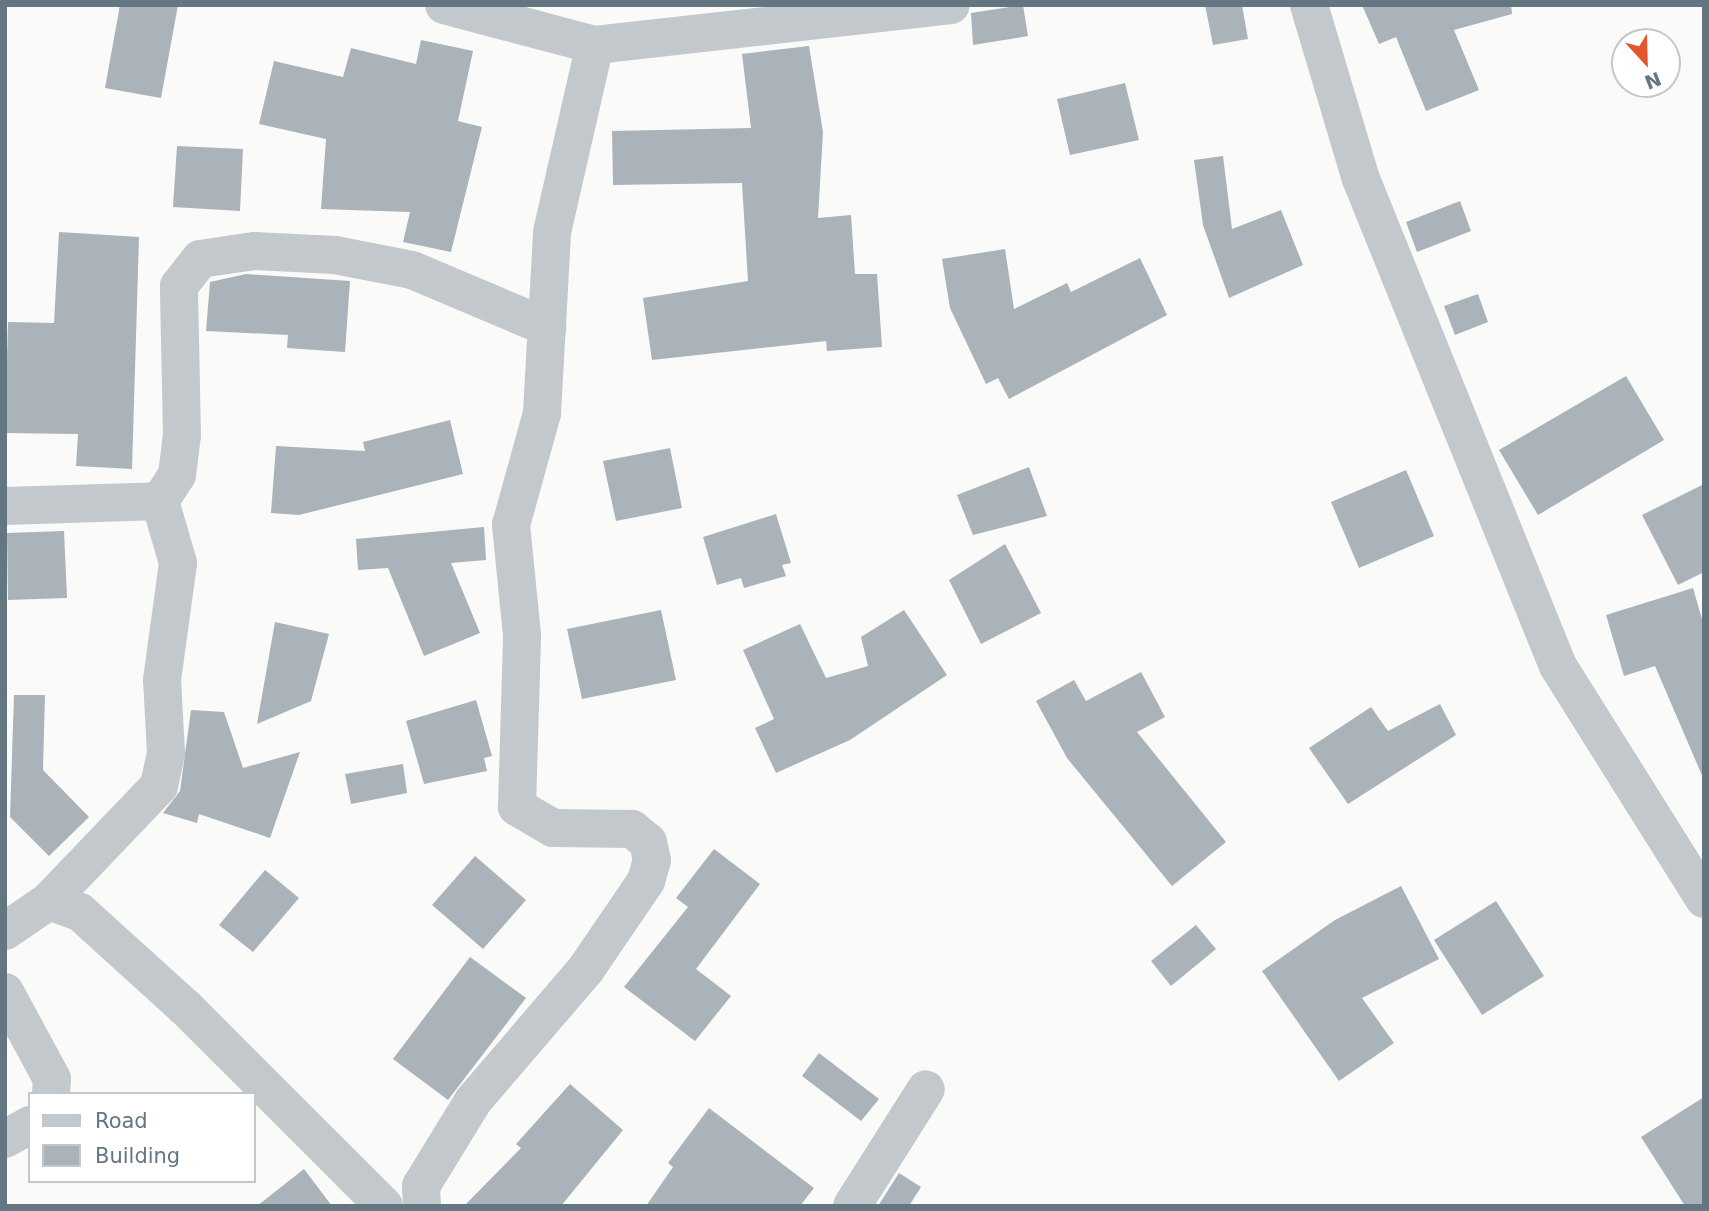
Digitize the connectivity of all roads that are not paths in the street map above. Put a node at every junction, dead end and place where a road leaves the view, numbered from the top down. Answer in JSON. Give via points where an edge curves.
{"nodes":[{"id":1,"x":444,"y":5,"type":"edge"},
{"id":2,"x":951,"y":5,"type":"edge"},
{"id":3,"x":1309,"y":5,"type":"edge"},
{"id":4,"x":595,"y":45,"type":"junction"},
{"id":5,"x":547,"y":327,"type":"junction"},
{"id":6,"x":160,"y":501,"type":"junction"},
{"id":7,"x":5,"y":506,"type":"edge"},
{"id":8,"x":1703,"y":896,"type":"edge"},
{"id":9,"x":49,"y":901,"type":"junction"},
{"id":10,"x":5,"y":931,"type":"edge"},
{"id":11,"x":5,"y":992,"type":"edge"},
{"id":12,"x":926,"y":1089,"type":"dead end"},
{"id":13,"x":51,"y":1092,"type":"edge"},
{"id":14,"x":28,"y":1126,"type":"edge"},
{"id":15,"x":5,"y":1139,"type":"edge"},
{"id":16,"x":384,"y":1206,"type":"edge"},
{"id":17,"x":422,"y":1206,"type":"edge"},
{"id":18,"x":852,"y":1206,"type":"edge"}],
"edges":[{"from":1,"to":4,"type":"street"},
{"from":2,"to":4,"type":"street"},
{"from":3,"to":8,"type":"street","via":[[1370,205],[1558,666]]},
{"from":4,"to":5,"type":"street","via":[[552,232]]},
{"from":5,"to":6,"type":"street","via":[[482,296],[386,265],[255,251],[200,259],[179,286],[182,435],[177,475]]},
{"from":5,"to":17,"type":"street","via":[[542,413],[511,525],[522,635],[517,807],[553,828],[632,829],[648,842],[652,860],[646,881],[586,969],[472,1101],[421,1186]]},
{"from":6,"to":7,"type":"street"},
{"from":6,"to":9,"type":"street","via":[[178,563],[162,680],[166,753],[159,786]]},
{"from":9,"to":10,"type":"street"},
{"from":9,"to":16,"type":"street","via":[[80,912],[186,1008]]},
{"from":11,"to":13,"type":"street","via":[[52,1079]]},
{"from":12,"to":18,"type":"street"},
{"from":14,"to":15,"type":"street"}]}
